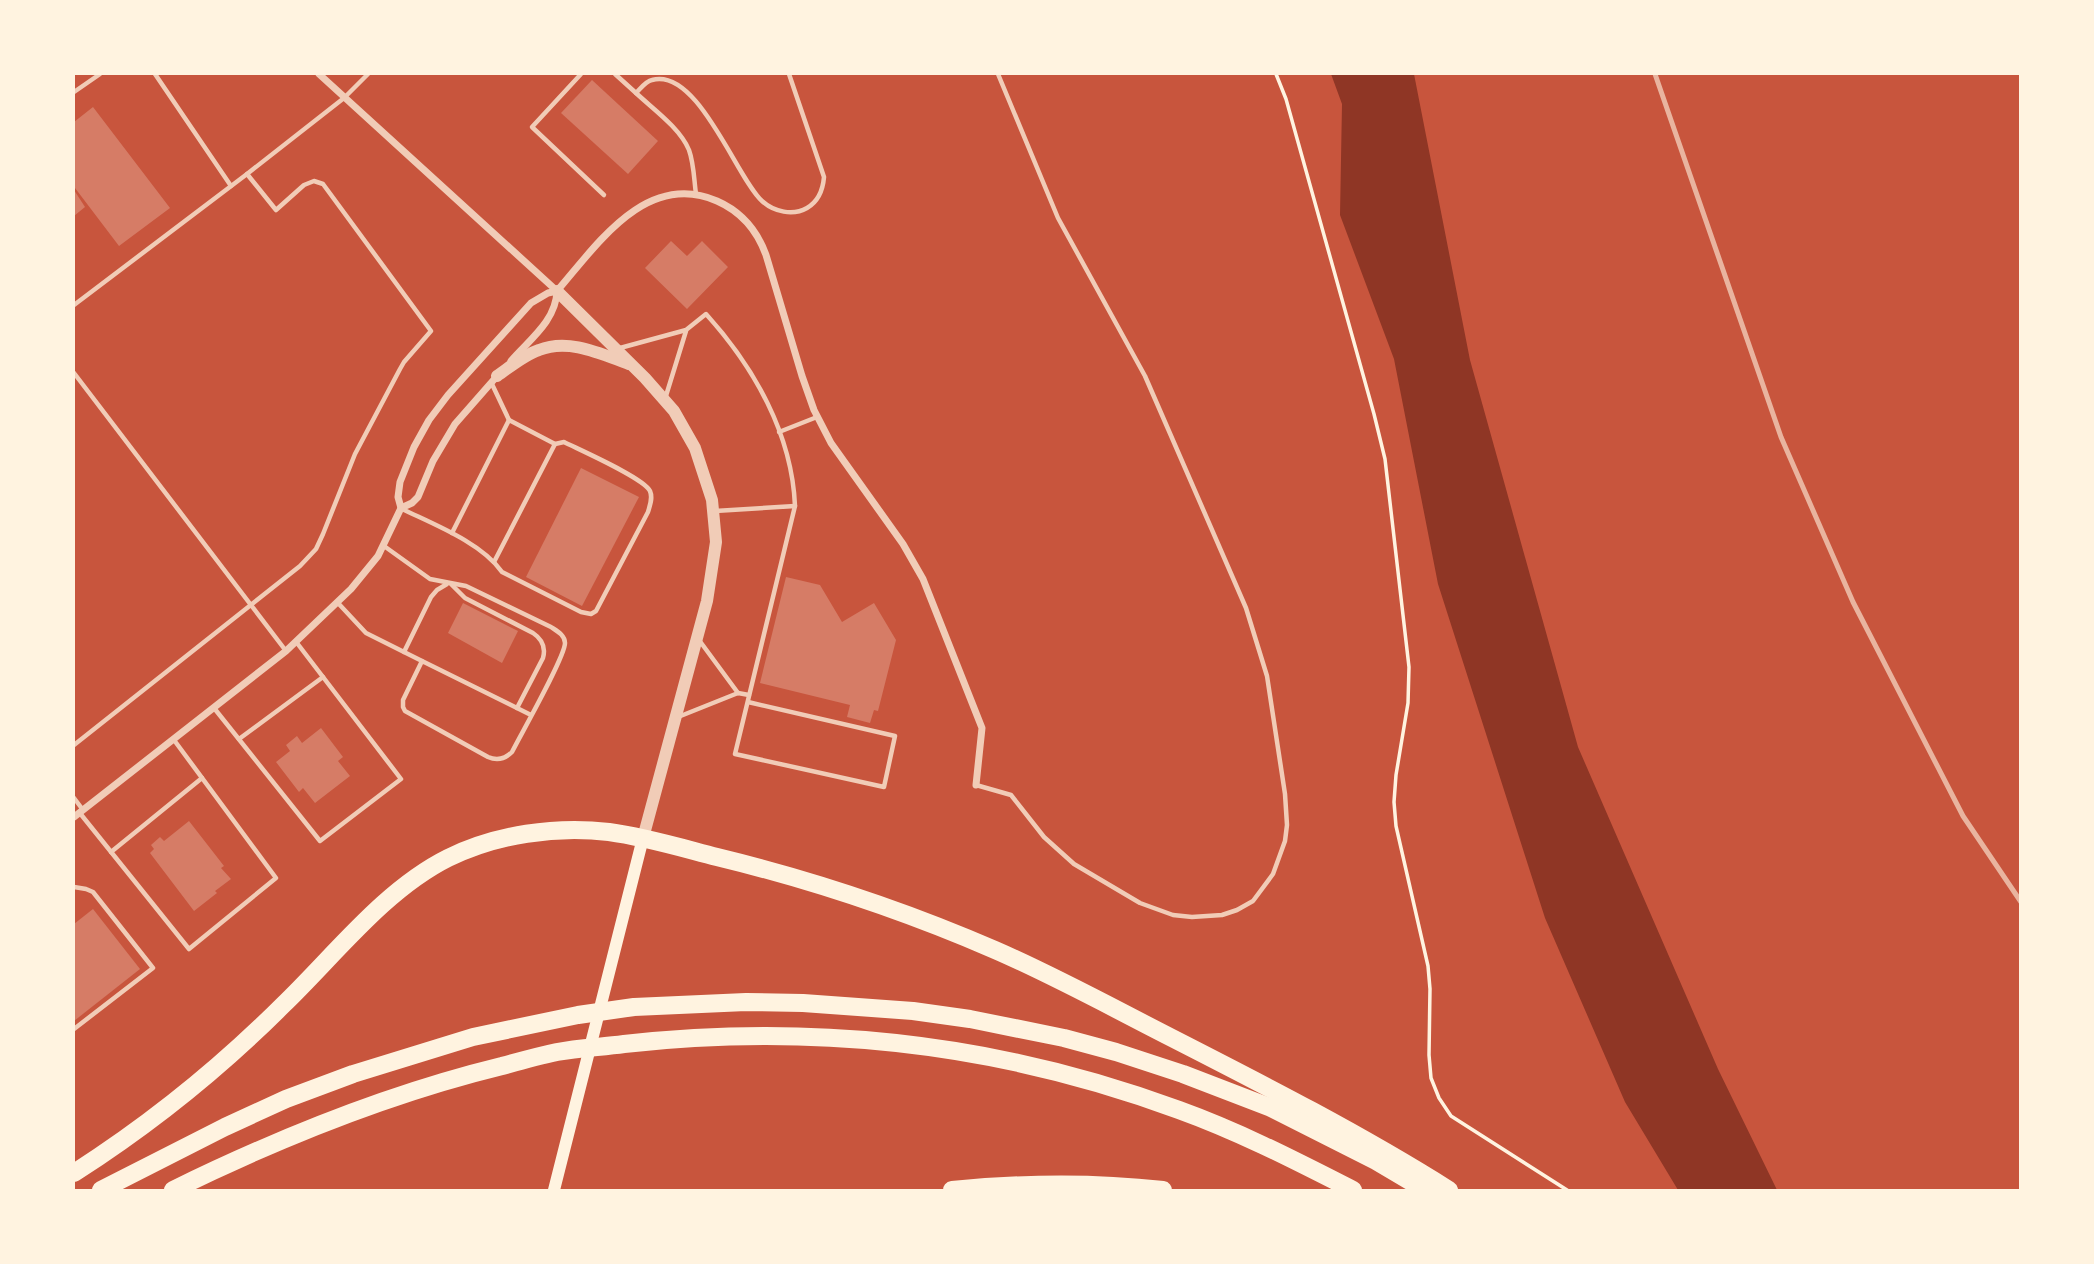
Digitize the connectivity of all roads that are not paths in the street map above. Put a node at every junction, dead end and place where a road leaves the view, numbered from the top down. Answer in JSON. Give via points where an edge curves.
{"nodes":[{"id":1,"x":100,"y":74,"type":"edge"},
{"id":2,"x":155,"y":74,"type":"edge"},
{"id":3,"x":319,"y":74,"type":"edge"},
{"id":4,"x":368,"y":74,"type":"edge"},
{"id":5,"x":581,"y":74,"type":"edge"},
{"id":6,"x":615,"y":74,"type":"edge"},
{"id":7,"x":789,"y":74,"type":"edge"},
{"id":8,"x":998,"y":74,"type":"edge"},
{"id":9,"x":74,"y":92,"type":"edge"},
{"id":10,"x":636,"y":93,"type":"junction"},
{"id":11,"x":344,"y":98,"type":"junction"},
{"id":12,"x":247,"y":174,"type":"junction"},
{"id":13,"x":231,"y":186,"type":"junction"},
{"id":14,"x":604,"y":195,"type":"dead end"},
{"id":15,"x":696,"y":195,"type":"junction"},
{"id":16,"x":557,"y":291,"type":"junction"},
{"id":17,"x":74,"y":305,"type":"edge"},
{"id":18,"x":687,"y":330,"type":"junction"},
{"id":19,"x":617,"y":349,"type":"junction"},
{"id":20,"x":633,"y":365,"type":"junction"},
{"id":21,"x":74,"y":373,"type":"edge"},
{"id":22,"x":494,"y":379,"type":"junction"},
{"id":23,"x":665,"y":400,"type":"junction"},
{"id":24,"x":817,"y":416,"type":"junction"},
{"id":25,"x":509,"y":420,"type":"junction"},
{"id":26,"x":779,"y":432,"type":"junction"},
{"id":27,"x":555,"y":444,"type":"junction"},
{"id":28,"x":795,"y":506,"type":"junction"},
{"id":29,"x":401,"y":509,"type":"junction"},
{"id":30,"x":713,"y":511,"type":"junction"},
{"id":31,"x":452,"y":533,"type":"junction"},
{"id":32,"x":384,"y":547,"type":"junction"},
{"id":33,"x":494,"y":562,"type":"junction"},
{"id":34,"x":451,"y":583,"type":"junction"},
{"id":35,"x":338,"y":603,"type":"junction"},
{"id":36,"x":251,"y":605,"type":"junction"},
{"id":37,"x":698,"y":638,"type":"junction"},
{"id":38,"x":297,"y":643,"type":"junction"},
{"id":39,"x":286,"y":652,"type":"junction"},
{"id":40,"x":404,"y":652,"type":"junction"},
{"id":41,"x":422,"y":661,"type":"junction"},
{"id":42,"x":323,"y":677,"type":"junction"},
{"id":43,"x":737,"y":693,"type":"junction"},
{"id":44,"x":749,"y":698,"type":"junction"},
{"id":45,"x":214,"y":708,"type":"junction"},
{"id":46,"x":517,"y":708,"type":"junction"},
{"id":47,"x":531,"y":715,"type":"junction"},
{"id":48,"x":677,"y":718,"type":"junction"},
{"id":49,"x":173,"y":739,"type":"junction"},
{"id":50,"x":239,"y":739,"type":"junction"},
{"id":51,"x":74,"y":745,"type":"edge"},
{"id":52,"x":202,"y":778,"type":"junction"},
{"id":53,"x":976,"y":785,"type":"joint"},
{"id":54,"x":74,"y":797,"type":"edge"},
{"id":55,"x":79,"y":813,"type":"edge"},
{"id":56,"x":643,"y":838,"type":"junction"},
{"id":57,"x":111,"y":852,"type":"junction"},
{"id":58,"x":74,"y":887,"type":"edge"},
{"id":59,"x":74,"y":1029,"type":"edge"},
{"id":60,"x":74,"y":1173,"type":"edge"},
{"id":61,"x":101,"y":1191,"type":"edge"},
{"id":62,"x":173,"y":1191,"type":"edge"},
{"id":63,"x":554,"y":1191,"type":"edge"},
{"id":64,"x":952,"y":1191,"type":"edge"},
{"id":65,"x":1163,"y":1191,"type":"edge"},
{"id":66,"x":1353,"y":1191,"type":"edge"},
{"id":67,"x":1425,"y":1191,"type":"edge"},
{"id":68,"x":1449,"y":1191,"type":"edge"}],
"edges":[{"from":1,"to":9,"type":"lane"},
{"from":2,"to":13,"type":"lane"},
{"from":3,"to":11,"type":"street"},
{"from":4,"to":11,"type":"lane"},
{"from":5,"to":14,"type":"lane","via":[[532,127]]},
{"from":6,"to":10,"type":"lane"},
{"from":7,"to":10,"type":"lane","via":[[824,177],[816,201],[795,212],[774,208],[760,199],[716,127],[681,88],[654,79]]},
{"from":8,"to":53,"type":"lane","via":[[1058,218],[1145,376],[1246,608],[1267,676],[1285,794],[1285,841],[1273,874],[1253,901],[1222,915],[1173,915],[1140,903],[1074,864],[1011,795]]},
{"from":10,"to":15,"type":"lane","via":[[688,147]]},
{"from":11,"to":12,"type":"lane"},
{"from":11,"to":16,"type":"street"},
{"from":12,"to":13,"type":"lane"},
{"from":12,"to":36,"type":"lane","via":[[276,210],[304,186],[314,181],[323,184],[430,331],[404,362],[373,419],[316,549]]},
{"from":13,"to":17,"type":"lane"},
{"from":15,"to":16,"type":"street","via":[[655,199],[632,211]]},
{"from":15,"to":24,"type":"street","via":[[725,204],[760,238]]},
{"from":16,"to":19,"type":"street"},
{"from":16,"to":22,"type":"street","via":[[551,317]]},
{"from":16,"to":29,"type":"street","via":[[531,303],[437,408],[400,482],[397,497]]},
{"from":18,"to":19,"type":"lane"},
{"from":18,"to":23,"type":"lane"},
{"from":18,"to":26,"type":"lane","via":[[706,314],[746,365]]},
{"from":19,"to":20,"type":"street"},
{"from":20,"to":22,"type":"street","via":[[573,346],[552,346],[532,353]]},
{"from":20,"to":23,"type":"street"},
{"from":21,"to":36,"type":"lane"},
{"from":22,"to":25,"type":"lane"},
{"from":22,"to":29,"type":"street","via":[[447,436],[418,497]]},
{"from":23,"to":30,"type":"street","via":[[695,448]]},
{"from":24,"to":26,"type":"lane"},
{"from":24,"to":53,"type":"street","via":[[923,579],[982,728]]},
{"from":25,"to":27,"type":"lane"},
{"from":25,"to":31,"type":"lane"},
{"from":26,"to":28,"type":"lane","via":[[794,480]]},
{"from":27,"to":33,"type":"lane"},
{"from":27,"to":33,"type":"lane","via":[[564,442],[639,480],[650,492],[648,512],[603,600],[595,612],[581,612],[502,572]]},
{"from":28,"to":30,"type":"lane"},
{"from":28,"to":44,"type":"lane"},
{"from":29,"to":31,"type":"lane"},
{"from":29,"to":32,"type":"street"},
{"from":30,"to":37,"type":"street","via":[[715,558]]},
{"from":31,"to":33,"type":"lane"},
{"from":32,"to":34,"type":"lane","via":[[430,579]]},
{"from":32,"to":35,"type":"street"},
{"from":34,"to":40,"type":"lane","via":[[430,597]]},
{"from":34,"to":46,"type":"lane","via":[[465,598],[542,640],[543,658]]},
{"from":34,"to":47,"type":"lane","via":[[545,624],[564,638],[563,650]]},
{"from":35,"to":38,"type":"street"},
{"from":35,"to":40,"type":"lane","via":[[366,632]]},
{"from":36,"to":39,"type":"lane"},
{"from":36,"to":51,"type":"lane"},
{"from":37,"to":43,"type":"lane"},
{"from":37,"to":48,"type":"street"},
{"from":38,"to":39,"type":"street"},
{"from":38,"to":42,"type":"lane"},
{"from":39,"to":45,"type":"street"},
{"from":40,"to":41,"type":"lane"},
{"from":41,"to":46,"type":"lane"},
{"from":41,"to":47,"type":"lane","via":[[403,700],[405,711],[488,757],[510,754]]},
{"from":42,"to":50,"type":"lane"},
{"from":42,"to":50,"type":"lane","via":[[401,779],[320,841]]},
{"from":43,"to":44,"type":"lane"},
{"from":43,"to":48,"type":"lane"},
{"from":44,"to":44,"type":"lane","via":[[735,754],[884,787],[895,736]]},
{"from":45,"to":49,"type":"street"},
{"from":45,"to":50,"type":"lane"},
{"from":46,"to":47,"type":"lane"},
{"from":48,"to":56,"type":"street"},
{"from":49,"to":52,"type":"lane"},
{"from":49,"to":55,"type":"street"},
{"from":52,"to":57,"type":"lane"},
{"from":52,"to":57,"type":"lane","via":[[276,878],[189,949]]},
{"from":54,"to":55,"type":"lane"},
{"from":55,"to":57,"type":"lane"},
{"from":56,"to":60,"type":"highway","via":[[581,831],[526,834],[472,847],[435,865],[390,898],[200,1080]]},
{"from":56,"to":63,"type":"main road"},
{"from":56,"to":68,"type":"highway","via":[[770,870],[890,908],[996,950],[1282,1096]]},
{"from":58,"to":59,"type":"lane","via":[[93,892],[153,968]]},
{"from":61,"to":67,"type":"highway","via":[[286,1100],[472,1037],[634,1007],[746,1002],[913,1011],[1116,1052],[1269,1107]]},
{"from":62,"to":66,"type":"highway","via":[[335,1118],[465,1075],[557,1052],[673,1039],[786,1036],[950,1049],[1071,1075],[1215,1124]]},
{"from":64,"to":65,"type":"highway","via":[[1059,1183]]}]}
